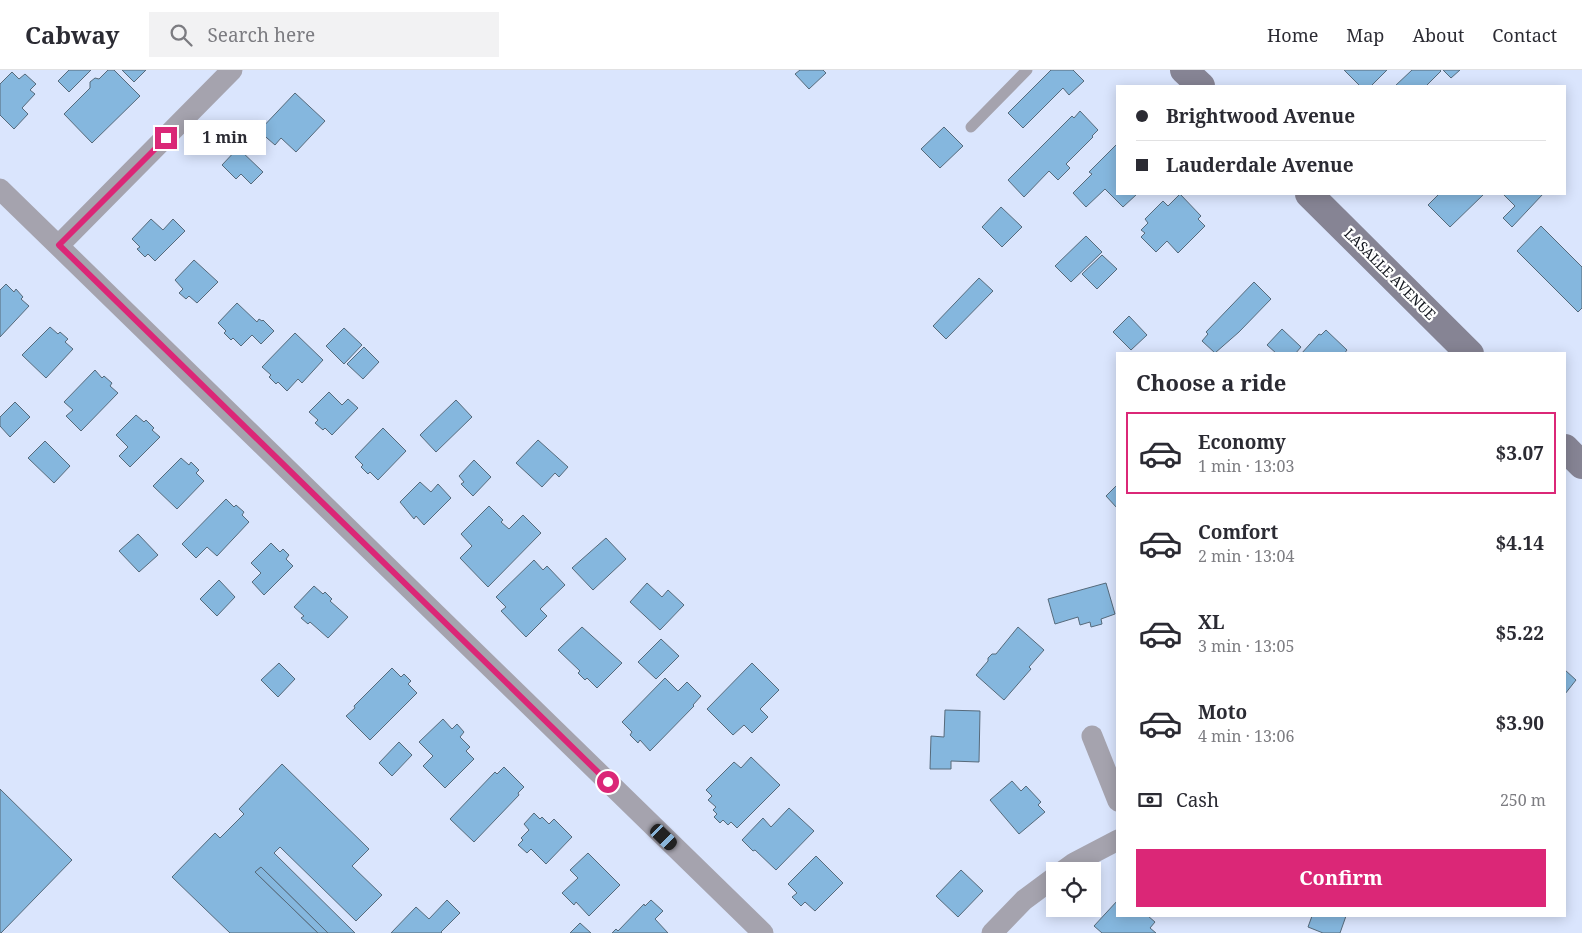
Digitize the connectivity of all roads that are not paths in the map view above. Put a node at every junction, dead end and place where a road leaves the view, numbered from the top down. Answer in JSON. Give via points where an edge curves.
{"nodes":[{"id":1,"x":232,"y":70,"type":"edge"},
{"id":2,"x":1027,"y":70,"type":"edge"},
{"id":3,"x":1184,"y":70,"type":"edge"},
{"id":4,"x":1199,"y":85,"type":"edge"},
{"id":5,"x":971,"y":128,"type":"dead end"},
{"id":6,"x":0,"y":189,"type":"edge"},
{"id":7,"x":1310,"y":195,"type":"edge"},
{"id":8,"x":59,"y":245,"type":"junction"},
{"id":9,"x":1468,"y":352,"type":"edge"},
{"id":10,"x":1566,"y":449,"type":"edge"},
{"id":11,"x":1582,"y":465,"type":"edge"},
{"id":12,"x":1092,"y":736,"type":"dead end"},
{"id":13,"x":1116,"y":796,"type":"edge"},
{"id":14,"x":1116,"y":841,"type":"edge"},
{"id":15,"x":1076,"y":862,"type":"edge"},
{"id":16,"x":1046,"y":884,"type":"edge"},
{"id":17,"x":763,"y":933,"type":"edge"},
{"id":18,"x":992,"y":933,"type":"edge"}],
"edges":[{"from":1,"to":8,"type":"street"},
{"from":2,"to":5,"type":"lane"},
{"from":3,"to":4,"type":"main road"},
{"from":6,"to":8,"type":"street"},
{"from":7,"to":9,"type":"main road","name":"LASALLE AVENUE"},
{"from":8,"to":17,"type":"street"},
{"from":10,"to":11,"type":"main road"},
{"from":12,"to":13,"type":"street"},
{"from":14,"to":15,"type":"street"},
{"from":16,"to":18,"type":"street","via":[[1024,900]]}]}
